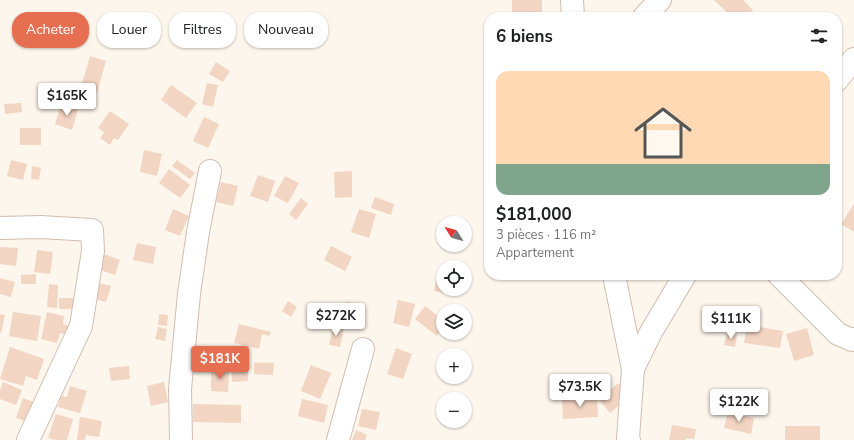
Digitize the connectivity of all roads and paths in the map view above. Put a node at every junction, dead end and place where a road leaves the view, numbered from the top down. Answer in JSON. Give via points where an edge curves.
{"nodes":[{"id":1,"x":572,"y":0,"type":"edge"},
{"id":2,"x":660,"y":0,"type":"edge"},
{"id":3,"x":573,"y":12,"type":"edge"},
{"id":4,"x":649,"y":12,"type":"edge"},
{"id":5,"x":854,"y":59,"type":"edge"},
{"id":6,"x":842,"y":74,"type":"edge"},
{"id":7,"x":210,"y":171,"type":"dead end"},
{"id":8,"x":0,"y":228,"type":"edge"},
{"id":9,"x":615,"y":280,"type":"edge"},
{"id":10,"x":682,"y":280,"type":"edge"},
{"id":11,"x":784,"y":280,"type":"edge"},
{"id":12,"x":854,"y":339,"type":"edge"},
{"id":13,"x":363,"y":349,"type":"dead end"},
{"id":14,"x":633,"y":369,"type":"junction"},
{"id":15,"x":28,"y":440,"type":"edge"},
{"id":16,"x":181,"y":440,"type":"edge"},
{"id":17,"x":338,"y":440,"type":"edge"},
{"id":18,"x":629,"y":440,"type":"edge"}],
"edges":[{"from":1,"to":3,"type":"street"},
{"from":2,"to":4,"type":"street"},
{"from":5,"to":6,"type":"street"},
{"from":7,"to":16,"type":"street","via":[[189,294],[180,389]]},
{"from":8,"to":15,"type":"street","via":[[92,230],[93,251],[81,326]]},
{"from":9,"to":14,"type":"street"},
{"from":10,"to":14,"type":"street","via":[[651,332]]},
{"from":11,"to":12,"type":"street","via":[[838,334]]},
{"from":13,"to":17,"type":"street"},
{"from":14,"to":18,"type":"street"}]}
